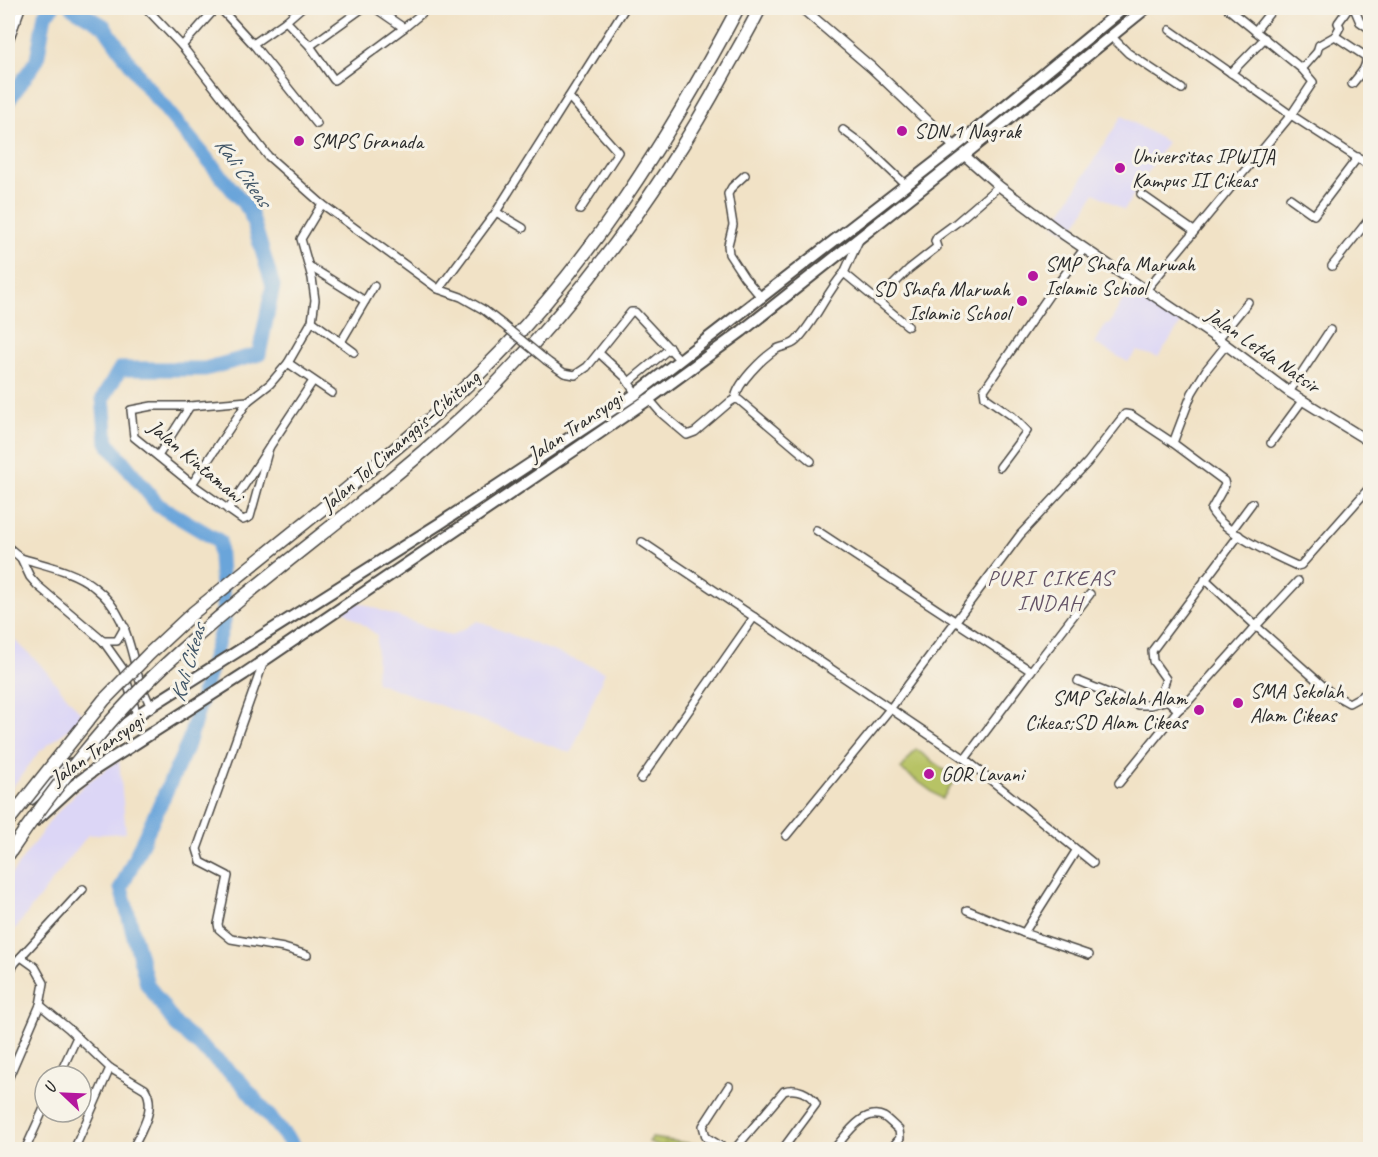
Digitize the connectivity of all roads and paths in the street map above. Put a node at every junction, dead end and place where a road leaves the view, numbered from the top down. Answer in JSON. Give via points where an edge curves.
{"nodes":[{"id":1,"x":21,"y":8,"type":"edge"},
{"id":2,"x":146,"y":8,"type":"edge"},
{"id":3,"x":218,"y":8,"type":"edge"},
{"id":4,"x":301,"y":8,"type":"edge"},
{"id":5,"x":363,"y":8,"type":"edge"},
{"id":6,"x":375,"y":8,"type":"edge"},
{"id":7,"x":428,"y":8,"type":"edge"},
{"id":8,"x":625,"y":8,"type":"edge"},
{"id":9,"x":738,"y":8,"type":"edge"},
{"id":10,"x":760,"y":8,"type":"edge"},
{"id":11,"x":802,"y":8,"type":"edge"},
{"id":12,"x":818,"y":8,"type":"edge"},
{"id":13,"x":1124,"y":8,"type":"edge"},
{"id":14,"x":1146,"y":8,"type":"edge"},
{"id":15,"x":1227,"y":8,"type":"edge"},
{"id":16,"x":1269,"y":8,"type":"edge"},
{"id":17,"x":1354,"y":8,"type":"edge"},
{"id":18,"x":8,"y":12,"type":"edge"},
{"id":19,"x":811,"y":15,"type":"junction"},
{"id":20,"x":17,"y":20,"type":"junction"},
{"id":21,"x":286,"y":21,"type":"junction"},
{"id":22,"x":404,"y":28,"type":"junction"},
{"id":23,"x":1371,"y":28,"type":"edge"},
{"id":24,"x":1170,"y":30,"type":"dead end"},
{"id":25,"x":1255,"y":31,"type":"junction"},
{"id":26,"x":1111,"y":36,"type":"junction"},
{"id":27,"x":1335,"y":36,"type":"junction"},
{"id":28,"x":1265,"y":38,"type":"junction"},
{"id":29,"x":8,"y":43,"type":"edge"},
{"id":30,"x":253,"y":44,"type":"junction"},
{"id":31,"x":182,"y":46,"type":"junction"},
{"id":32,"x":310,"y":46,"type":"junction"},
{"id":33,"x":1302,"y":69,"type":"junction"},
{"id":34,"x":1231,"y":73,"type":"junction"},
{"id":35,"x":1352,"y":84,"type":"dead end"},
{"id":36,"x":1182,"y":89,"type":"dead end"},
{"id":37,"x":569,"y":97,"type":"junction"},
{"id":38,"x":1290,"y":115,"type":"junction"},
{"id":39,"x":317,"y":124,"type":"dead end"},
{"id":40,"x":843,"y":130,"type":"dead end"},
{"id":41,"x":955,"y":147,"type":"junction"},
{"id":42,"x":964,"y":155,"type":"junction"},
{"id":43,"x":1358,"y":157,"type":"junction"},
{"id":44,"x":1371,"y":166,"type":"edge"},
{"id":45,"x":745,"y":175,"type":"dead end"},
{"id":46,"x":905,"y":184,"type":"junction"},
{"id":47,"x":999,"y":186,"type":"junction"},
{"id":48,"x":1141,"y":194,"type":"dead end"},
{"id":49,"x":1290,"y":198,"type":"dead end"},
{"id":50,"x":322,"y":204,"type":"junction"},
{"id":51,"x":580,"y":210,"type":"dead end"},
{"id":52,"x":496,"y":212,"type":"junction"},
{"id":53,"x":1371,"y":218,"type":"edge"},
{"id":54,"x":523,"y":228,"type":"dead end"},
{"id":55,"x":1194,"y":231,"type":"junction"},
{"id":56,"x":861,"y":237,"type":"junction"},
{"id":57,"x":1084,"y":249,"type":"junction"},
{"id":58,"x":309,"y":266,"type":"junction"},
{"id":59,"x":1332,"y":266,"type":"dead end"},
{"id":60,"x":844,"y":273,"type":"junction"},
{"id":61,"x":374,"y":286,"type":"dead end"},
{"id":62,"x":439,"y":289,"type":"junction"},
{"id":63,"x":1146,"y":290,"type":"junction"},
{"id":64,"x":761,"y":297,"type":"junction"},
{"id":65,"x":365,"y":301,"type":"junction"},
{"id":66,"x":877,"y":301,"type":"junction"},
{"id":67,"x":1248,"y":302,"type":"dead end"},
{"id":68,"x":312,"y":321,"type":"junction"},
{"id":69,"x":733,"y":321,"type":"junction"},
{"id":70,"x":908,"y":326,"type":"dead end"},
{"id":71,"x":1330,"y":330,"type":"dead end"},
{"id":72,"x":742,"y":331,"type":"junction"},
{"id":73,"x":341,"y":342,"type":"junction"},
{"id":74,"x":1222,"y":342,"type":"junction"},
{"id":75,"x":670,"y":348,"type":"junction"},
{"id":76,"x":354,"y":352,"type":"dead end"},
{"id":77,"x":599,"y":352,"type":"junction"},
{"id":78,"x":681,"y":360,"type":"junction"},
{"id":79,"x":288,"y":363,"type":"junction"},
{"id":80,"x":313,"y":381,"type":"junction"},
{"id":81,"x":629,"y":382,"type":"junction"},
{"id":82,"x":1289,"y":392,"type":"junction"},
{"id":83,"x":332,"y":393,"type":"dead end"},
{"id":84,"x":636,"y":394,"type":"junction"},
{"id":85,"x":649,"y":399,"type":"junction"},
{"id":86,"x":735,"y":399,"type":"junction"},
{"id":87,"x":248,"y":401,"type":"junction"},
{"id":88,"x":1302,"y":401,"type":"junction"},
{"id":89,"x":190,"y":406,"type":"junction"},
{"id":90,"x":1271,"y":442,"type":"dead end"},
{"id":91,"x":1371,"y":442,"type":"edge"},
{"id":92,"x":1173,"y":443,"type":"junction"},
{"id":93,"x":269,"y":448,"type":"junction"},
{"id":94,"x":158,"y":456,"type":"junction"},
{"id":95,"x":811,"y":461,"type":"dead end"},
{"id":96,"x":1000,"y":467,"type":"dead end"},
{"id":97,"x":192,"y":484,"type":"junction"},
{"id":98,"x":1371,"y":487,"type":"edge"},
{"id":99,"x":1252,"y":503,"type":"dead end"},
{"id":100,"x":228,"y":510,"type":"junction"},
{"id":101,"x":816,"y":530,"type":"dead end"},
{"id":102,"x":1232,"y":530,"type":"junction"},
{"id":103,"x":1239,"y":535,"type":"junction"},
{"id":104,"x":642,"y":542,"type":"dead end"},
{"id":105,"x":8,"y":547,"type":"edge"},
{"id":106,"x":21,"y":558,"type":"junction"},
{"id":107,"x":1205,"y":579,"type":"junction"},
{"id":108,"x":1298,"y":581,"type":"dead end"},
{"id":109,"x":1090,"y":594,"type":"dead end"},
{"id":110,"x":754,"y":618,"type":"junction"},
{"id":111,"x":954,"y":622,"type":"junction"},
{"id":112,"x":1256,"y":626,"type":"junction"},
{"id":113,"x":125,"y":627,"type":"junction"},
{"id":114,"x":103,"y":641,"type":"junction"},
{"id":115,"x":265,"y":659,"type":"junction"},
{"id":116,"x":1031,"y":671,"type":"junction"},
{"id":117,"x":1078,"y":681,"type":"dead end"},
{"id":118,"x":1371,"y":688,"type":"edge"},
{"id":119,"x":1166,"y":700,"type":"junction"},
{"id":120,"x":155,"y":704,"type":"junction"},
{"id":121,"x":890,"y":709,"type":"junction"},
{"id":122,"x":1178,"y":710,"type":"junction"},
{"id":123,"x":137,"y":715,"type":"junction"},
{"id":124,"x":965,"y":759,"type":"junction"},
{"id":125,"x":641,"y":779,"type":"dead end"},
{"id":126,"x":1119,"y":783,"type":"dead end"},
{"id":127,"x":8,"y":822,"type":"edge"},
{"id":128,"x":786,"y":836,"type":"dead end"},
{"id":129,"x":1076,"y":851,"type":"junction"},
{"id":130,"x":8,"y":853,"type":"edge"},
{"id":131,"x":1093,"y":863,"type":"dead end"},
{"id":132,"x":83,"y":889,"type":"dead end"},
{"id":133,"x":967,"y":910,"type":"dead end"},
{"id":134,"x":1024,"y":933,"type":"junction"},
{"id":135,"x":307,"y":955,"type":"dead end"},
{"id":136,"x":1089,"y":955,"type":"dead end"},
{"id":137,"x":21,"y":957,"type":"junction"},
{"id":138,"x":8,"y":974,"type":"edge"},
{"id":139,"x":40,"y":1005,"type":"junction"},
{"id":140,"x":77,"y":1037,"type":"junction"},
{"id":141,"x":65,"y":1064,"type":"edge"},
{"id":142,"x":110,"y":1068,"type":"junction"},
{"id":143,"x":8,"y":1079,"type":"edge"},
{"id":144,"x":729,"y":1086,"type":"dead end"},
{"id":145,"x":37,"y":1124,"type":"edge"},
{"id":146,"x":25,"y":1149,"type":"edge"},
{"id":147,"x":74,"y":1149,"type":"edge"},
{"id":148,"x":132,"y":1149,"type":"edge"},
{"id":149,"x":726,"y":1149,"type":"edge"},
{"id":150,"x":734,"y":1149,"type":"edge"},
{"id":151,"x":782,"y":1149,"type":"edge"},
{"id":152,"x":833,"y":1149,"type":"edge"},
{"id":153,"x":890,"y":1149,"type":"edge"}],
"edges":[{"from":1,"to":20,"type":"street"},
{"from":2,"to":31,"type":"street"},
{"from":3,"to":30,"type":"street"},
{"from":3,"to":31,"type":"street"},
{"from":4,"to":21,"type":"street"},
{"from":5,"to":32,"type":"street"},
{"from":6,"to":22,"type":"street"},
{"from":7,"to":22,"type":"street"},
{"from":8,"to":37,"type":"street"},
{"from":9,"to":127,"type":"highway","name":"Jalan Tol Cimanggis–Cibitung","bridge":true,"via":[[685,105],[638,179],[589,248],[529,321],[417,432],[194,612],[148,654],[104,700]]},
{"from":10,"to":130,"type":"highway","name":"Jalan Tol Cimanggis–Cibitung","bridge":true,"via":[[703,113],[655,190],[597,270],[543,334],[429,448],[207,627],[162,668],[90,747]]},
{"from":11,"to":19,"type":"main road"},
{"from":12,"to":19,"type":"street"},
{"from":13,"to":41,"type":"highway","name":"Jalan Transyogi"},
{"from":14,"to":26,"type":"highway","name":"Jalan Transyogi"},
{"from":15,"to":25,"type":"street"},
{"from":16,"to":25,"type":"street","via":[[1272,10]]},
{"from":17,"to":23,"type":"street","via":[[1360,22]]},
{"from":17,"to":27,"type":"street","via":[[1348,9],[1338,23]]},
{"from":18,"to":20,"type":"street"},
{"from":19,"to":41,"type":"main road"},
{"from":20,"to":29,"type":"street"},
{"from":21,"to":30,"type":"street"},
{"from":21,"to":32,"type":"street"},
{"from":22,"to":32,"type":"street","via":[[334,80]]},
{"from":24,"to":34,"type":"street"},
{"from":25,"to":28,"type":"street"},
{"from":26,"to":36,"type":"street","via":[[1128,53]]},
{"from":26,"to":42,"type":"highway","name":"Jalan Transyogi"},
{"from":27,"to":33,"type":"street","via":[[1319,45]]},
{"from":27,"to":35,"type":"street","via":[[1365,56],[1366,65]]},
{"from":28,"to":33,"type":"street"},
{"from":28,"to":34,"type":"street"},
{"from":30,"to":39,"type":"street"},
{"from":31,"to":50,"type":"street","via":[[268,156]]},
{"from":33,"to":38,"type":"street","via":[[1312,82]]},
{"from":34,"to":38,"type":"street"},
{"from":37,"to":51,"type":"street","via":[[618,152]]},
{"from":37,"to":52,"type":"street"},
{"from":38,"to":43,"type":"street"},
{"from":38,"to":55,"type":"street"},
{"from":40,"to":46,"type":"street"},
{"from":41,"to":46,"type":"highway","name":"Jalan Transyogi"},
{"from":42,"to":47,"type":"main road","name":"Jalan Letda Natsir"},
{"from":42,"to":56,"type":"highway","name":"Jalan Transyogi"},
{"from":43,"to":44,"type":"street"},
{"from":43,"to":49,"type":"street","via":[[1314,215]]},
{"from":45,"to":64,"type":"street","via":[[728,194],[733,225],[729,254]]},
{"from":46,"to":64,"type":"highway","name":"Jalan Transyogi"},
{"from":47,"to":57,"type":"main road","name":"Jalan Letda Natsir"},
{"from":47,"to":66,"type":"street","via":[[937,237],[937,247]]},
{"from":48,"to":55,"type":"street"},
{"from":50,"to":58,"type":"street","via":[[301,239]]},
{"from":50,"to":62,"type":"street"},
{"from":52,"to":54,"type":"street"},
{"from":52,"to":62,"type":"street"},
{"from":53,"to":59,"type":"street"},
{"from":55,"to":63,"type":"street"},
{"from":56,"to":60,"type":"street"},
{"from":56,"to":72,"type":"highway","name":"Jalan Transyogi"},
{"from":57,"to":63,"type":"main road","name":"Jalan Letda Natsir"},
{"from":57,"to":96,"type":"street","via":[[984,390],[985,397],[1027,431]]},
{"from":58,"to":65,"type":"street"},
{"from":58,"to":68,"type":"street","via":[[315,300]]},
{"from":60,"to":66,"type":"street"},
{"from":60,"to":86,"type":"street","via":[[795,342],[774,350],[739,385]]},
{"from":61,"to":65,"type":"street"},
{"from":62,"to":77,"type":"street","bridge":true,"via":[[484,310],[564,373],[575,375]]},
{"from":63,"to":74,"type":"main road","name":"Jalan Letda Natsir"},
{"from":64,"to":69,"type":"highway","name":"Jalan Transyogi"},
{"from":65,"to":73,"type":"street"},
{"from":66,"to":70,"type":"street"},
{"from":67,"to":74,"type":"street"},
{"from":68,"to":73,"type":"street"},
{"from":68,"to":79,"type":"street"},
{"from":69,"to":72,"type":"highway"},
{"from":69,"to":78,"type":"highway","name":"Jalan Transyogi"},
{"from":71,"to":82,"type":"street"},
{"from":72,"to":85,"type":"highway","name":"Jalan Transyogi"},
{"from":73,"to":76,"type":"street"},
{"from":74,"to":82,"type":"main road","name":"Jalan Letda Natsir"},
{"from":74,"to":92,"type":"street","via":[[1192,393]]},
{"from":75,"to":77,"type":"street","via":[[631,312]]},
{"from":75,"to":78,"type":"street"},
{"from":75,"to":81,"type":"street"},
{"from":77,"to":81,"type":"street"},
{"from":78,"to":84,"type":"highway","name":"Jalan Transyogi"},
{"from":79,"to":80,"type":"street"},
{"from":79,"to":87,"type":"street"},
{"from":80,"to":83,"type":"street"},
{"from":80,"to":93,"type":"street"},
{"from":81,"to":84,"type":"street"},
{"from":82,"to":88,"type":"main road","name":"Jalan Letda Natsir"},
{"from":84,"to":120,"type":"highway","name":"Jalan Transyogi"},
{"from":85,"to":86,"type":"street","via":[[687,435]]},
{"from":85,"to":115,"type":"highway","name":"Jalan Transyogi"},
{"from":86,"to":95,"type":"street"},
{"from":87,"to":89,"type":"street","name":"Jalan Kintamani"},
{"from":87,"to":97,"type":"street"},
{"from":88,"to":90,"type":"street"},
{"from":88,"to":91,"type":"main road","name":"Jalan Letda Natsir"},
{"from":89,"to":94,"type":"street"},
{"from":89,"to":94,"type":"street","name":"Jalan Kintamani","via":[[131,410],[134,437]]},
{"from":92,"to":102,"type":"street","via":[[1224,481],[1211,511]]},
{"from":92,"to":111,"type":"street","via":[[1125,414],[1088,462],[1020,535]]},
{"from":93,"to":100,"type":"street"},
{"from":93,"to":100,"type":"street","name":"Jalan Kintamani","via":[[250,517],[243,520]]},
{"from":94,"to":97,"type":"street","name":"Jalan Kintamani"},
{"from":97,"to":100,"type":"street","name":"Jalan Kintamani"},
{"from":98,"to":103,"type":"street","via":[[1299,566]]},
{"from":99,"to":102,"type":"street"},
{"from":101,"to":111,"type":"street"},
{"from":102,"to":103,"type":"street"},
{"from":103,"to":107,"type":"street"},
{"from":104,"to":110,"type":"street"},
{"from":105,"to":106,"type":"street"},
{"from":106,"to":113,"type":"street","via":[[94,586]]},
{"from":106,"to":114,"type":"street","via":[[37,585]]},
{"from":107,"to":112,"type":"street"},
{"from":107,"to":119,"type":"street","via":[[1152,651],[1152,661],[1166,679],[1161,694]]},
{"from":108,"to":112,"type":"street"},
{"from":109,"to":116,"type":"street"},
{"from":110,"to":121,"type":"street"},
{"from":110,"to":125,"type":"street"},
{"from":111,"to":116,"type":"street"},
{"from":111,"to":121,"type":"street"},
{"from":112,"to":118,"type":"street","via":[[1331,693],[1349,703]]},
{"from":112,"to":122,"type":"street"},
{"from":113,"to":114,"type":"street","via":[[117,641]]},
{"from":113,"to":120,"type":"street","via":[[137,673]]},
{"from":114,"to":123,"type":"street","via":[[123,669]]},
{"from":115,"to":130,"type":"highway","name":"Jalan Transyogi","via":[[84,777],[32,824]]},
{"from":115,"to":135,"type":"street","via":[[197,849],[201,862],[228,876],[219,928],[231,939]]},
{"from":116,"to":124,"type":"street"},
{"from":117,"to":119,"type":"street","via":[[1138,705]]},
{"from":119,"to":122,"type":"street"},
{"from":120,"to":123,"type":"highway","name":"Jalan Transyogi"},
{"from":121,"to":124,"type":"street"},
{"from":121,"to":128,"type":"street"},
{"from":122,"to":126,"type":"street"},
{"from":123,"to":127,"type":"highway","name":"Jalan Transyogi","via":[[59,774]]},
{"from":124,"to":129,"type":"street"},
{"from":129,"to":131,"type":"street"},
{"from":129,"to":134,"type":"street"},
{"from":132,"to":137,"type":"street"},
{"from":133,"to":134,"type":"street"},
{"from":134,"to":136,"type":"street"},
{"from":137,"to":138,"type":"street"},
{"from":137,"to":139,"type":"street","via":[[35,967],[44,982]]},
{"from":139,"to":140,"type":"street"},
{"from":139,"to":143,"type":"street"},
{"from":140,"to":141,"type":"street"},
{"from":140,"to":142,"type":"street"},
{"from":142,"to":147,"type":"street"},
{"from":142,"to":148,"type":"street","via":[[148,1094],[147,1117]]},
{"from":144,"to":149,"type":"street","via":[[703,1126],[706,1137]]},
{"from":145,"to":146,"type":"street"},
{"from":150,"to":151,"type":"street","via":[[786,1089],[798,1090],[812,1097],[816,1104]]},
{"from":152,"to":153,"type":"street","via":[[865,1117],[874,1114],[899,1130],[900,1138]]}]}
